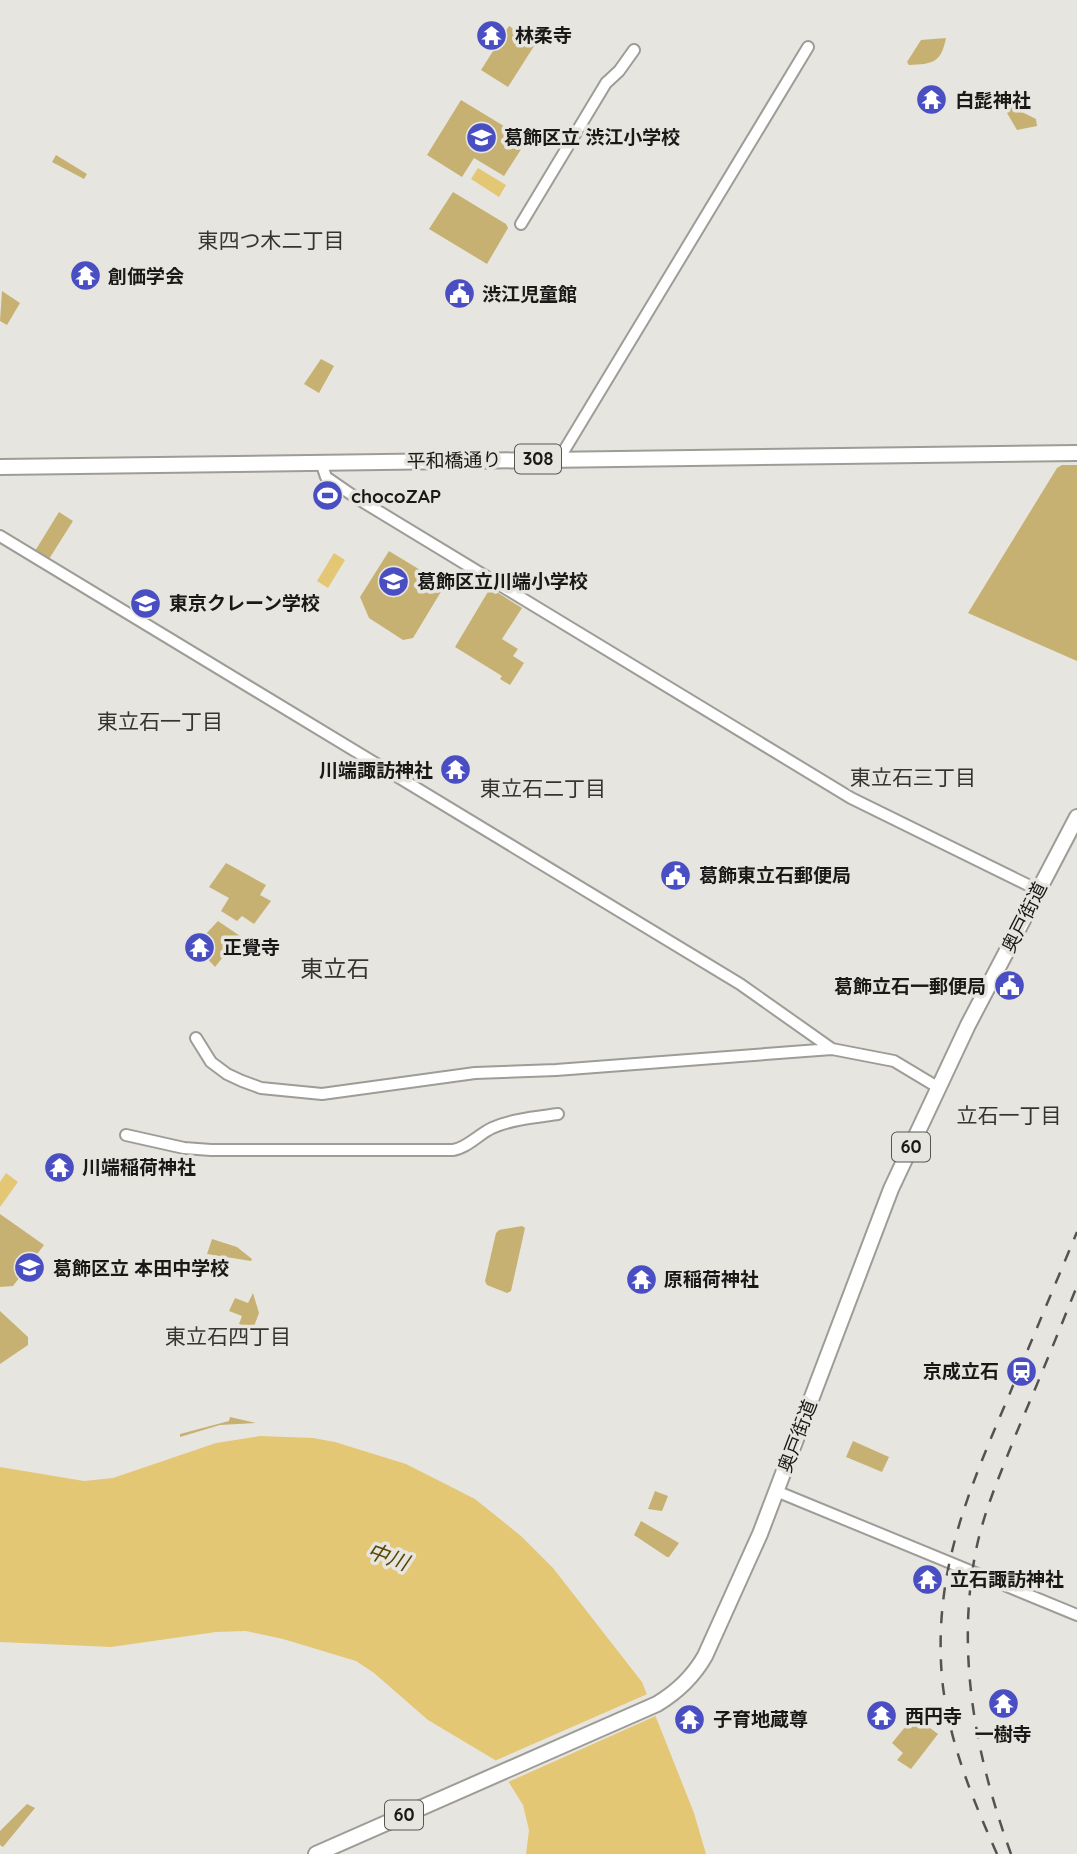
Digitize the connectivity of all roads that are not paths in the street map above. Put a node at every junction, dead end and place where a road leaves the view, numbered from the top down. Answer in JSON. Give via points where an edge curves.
{"nodes":[{"id":1,"x":808,"y":47,"type":"dead end"},
{"id":2,"x":634,"y":50,"type":"dead end"},
{"id":3,"x":521,"y":224,"type":"dead end"},
{"id":4,"x":1077,"y":453,"type":"edge"},
{"id":5,"x":559,"y":459,"type":"junction"},
{"id":6,"x":321,"y":462,"type":"junction"},
{"id":7,"x":0,"y":467,"type":"edge"},
{"id":8,"x":0,"y":536,"type":"edge"},
{"id":9,"x":1077,"y":817,"type":"edge"},
{"id":10,"x":1038,"y":890,"type":"junction"},
{"id":11,"x":196,"y":1038,"type":"dead end"},
{"id":12,"x":832,"y":1049,"type":"junction"},
{"id":13,"x":939,"y":1088,"type":"junction"},
{"id":14,"x":558,"y":1114,"type":"dead end"},
{"id":15,"x":126,"y":1135,"type":"dead end"},
{"id":16,"x":776,"y":1491,"type":"junction"},
{"id":17,"x":1077,"y":1615,"type":"edge"},
{"id":18,"x":317,"y":1854,"type":"edge"}],
"edges":[{"from":1,"to":5,"type":"street"},
{"from":2,"to":3,"type":"street","via":[[606,83]]},
{"from":4,"to":5,"type":"main road","name":"平和橋通り","number":"308"},
{"from":5,"to":6,"type":"main road","name":"平和橋通り","number":"308"},
{"from":6,"to":7,"type":"main road","name":"平和橋通り","number":"308"},
{"from":6,"to":10,"type":"street","via":[[326,477],[355,497],[851,798]]},
{"from":8,"to":12,"type":"street","via":[[740,984]]},
{"from":9,"to":10,"type":"main road","name":"奥戸街道","number":"60"},
{"from":10,"to":13,"type":"main road","name":"奥戸街道","number":"60"},
{"from":11,"to":12,"type":"street","via":[[211,1062],[234,1077],[261,1088],[322,1094],[475,1073]]},
{"from":12,"to":13,"type":"street","via":[[894,1061]]},
{"from":13,"to":16,"type":"main road","name":"奥戸街道","number":"60","via":[[887,1201]]},
{"from":14,"to":15,"type":"street","via":[[494,1128],[453,1150],[211,1150]]},
{"from":16,"to":17,"type":"street"},
{"from":16,"to":18,"type":"main road","name":"奥戸街道","number":"60","via":[[705,1656],[684,1684],[657,1704]]}]}
